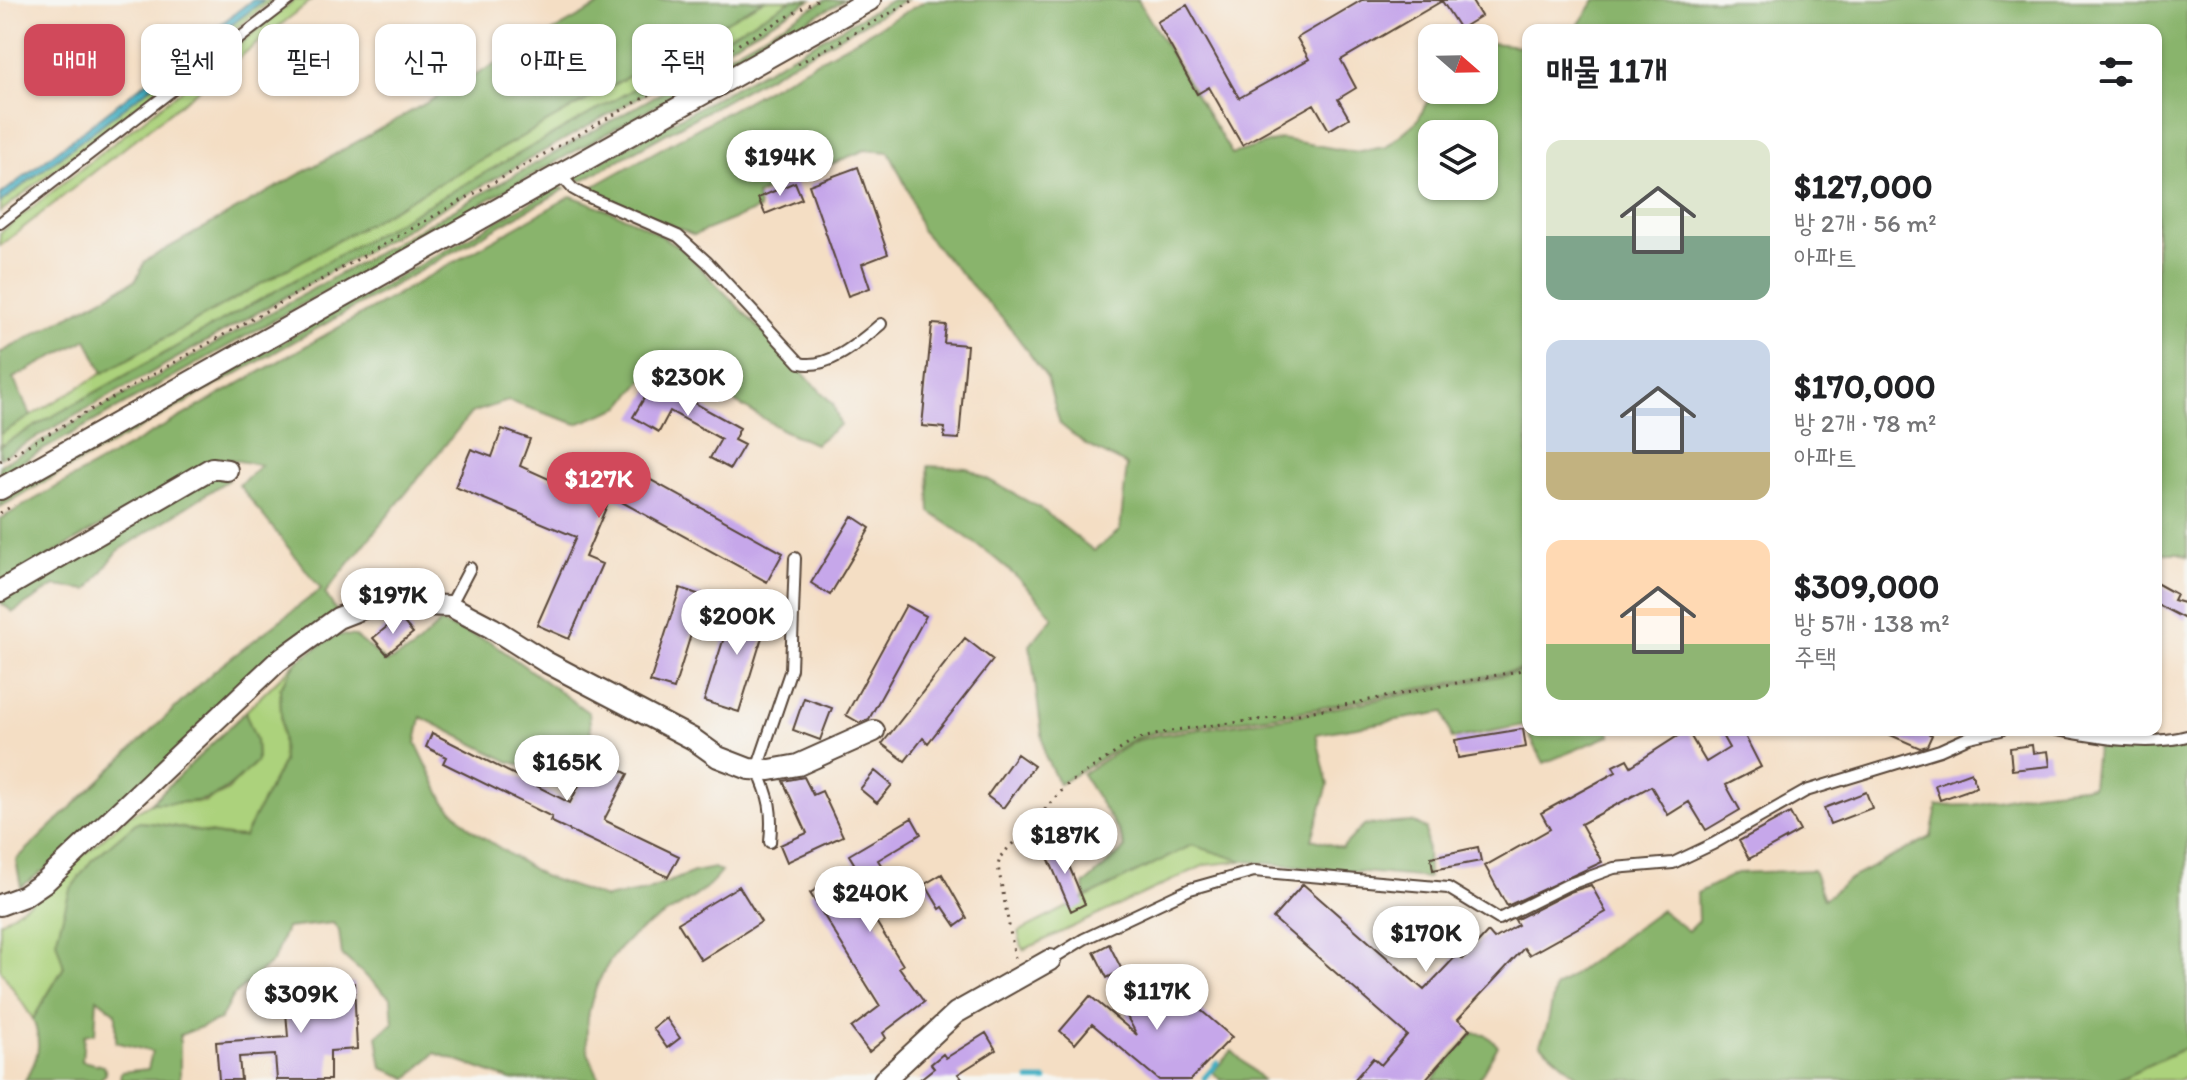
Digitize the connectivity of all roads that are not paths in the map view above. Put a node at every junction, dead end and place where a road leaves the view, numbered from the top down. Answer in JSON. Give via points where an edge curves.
{"nodes":[{"id":1,"x":289,"y":0,"type":"edge"},
{"id":2,"x":870,"y":0,"type":"edge"},
{"id":3,"x":559,"y":173,"type":"junction"},
{"id":4,"x":0,"y":223,"type":"edge"},
{"id":5,"x":881,"y":324,"type":"dead end"},
{"id":6,"x":227,"y":470,"type":"dead end"},
{"id":7,"x":0,"y":489,"type":"edge"},
{"id":8,"x":795,"y":558,"type":"dead end"},
{"id":9,"x":470,"y":568,"type":"dead end"},
{"id":10,"x":0,"y":591,"type":"edge"},
{"id":11,"x":450,"y":606,"type":"junction"},
{"id":12,"x":874,"y":731,"type":"dead end"},
{"id":13,"x":1974,"y":736,"type":"edge"},
{"id":14,"x":2090,"y":736,"type":"edge"},
{"id":15,"x":2187,"y":736,"type":"edge"},
{"id":16,"x":757,"y":769,"type":"junction"},
{"id":17,"x":770,"y":842,"type":"dead end"},
{"id":18,"x":0,"y":905,"type":"edge"},
{"id":19,"x":1050,"y":960,"type":"joint"},
{"id":20,"x":884,"y":1080,"type":"edge"}],
"edges":[{"from":1,"to":4,"type":"lane"},
{"from":2,"to":3,"type":"street"},
{"from":3,"to":5,"type":"lane","via":[[573,189],[678,236],[800,363],[818,364],[839,354]]},
{"from":3,"to":7,"type":"street"},
{"from":6,"to":10,"type":"street","via":[[212,468]]},
{"from":8,"to":16,"type":"lane","via":[[791,669]]},
{"from":9,"to":11,"type":"lane"},
{"from":11,"to":16,"type":"street","via":[[718,757]]},
{"from":11,"to":18,"type":"street","via":[[392,604],[338,618],[277,662],[46,881]]},
{"from":12,"to":16,"type":"street","via":[[798,765]]},
{"from":13,"to":19,"type":"lane","via":[[1806,791],[1673,863],[1614,868],[1499,919],[1448,888],[1254,871],[1190,889]]},
{"from":14,"to":15,"type":"lane"},
{"from":16,"to":17,"type":"lane","via":[[769,794]]},
{"from":19,"to":20,"type":"street","via":[[956,1013]]}]}
